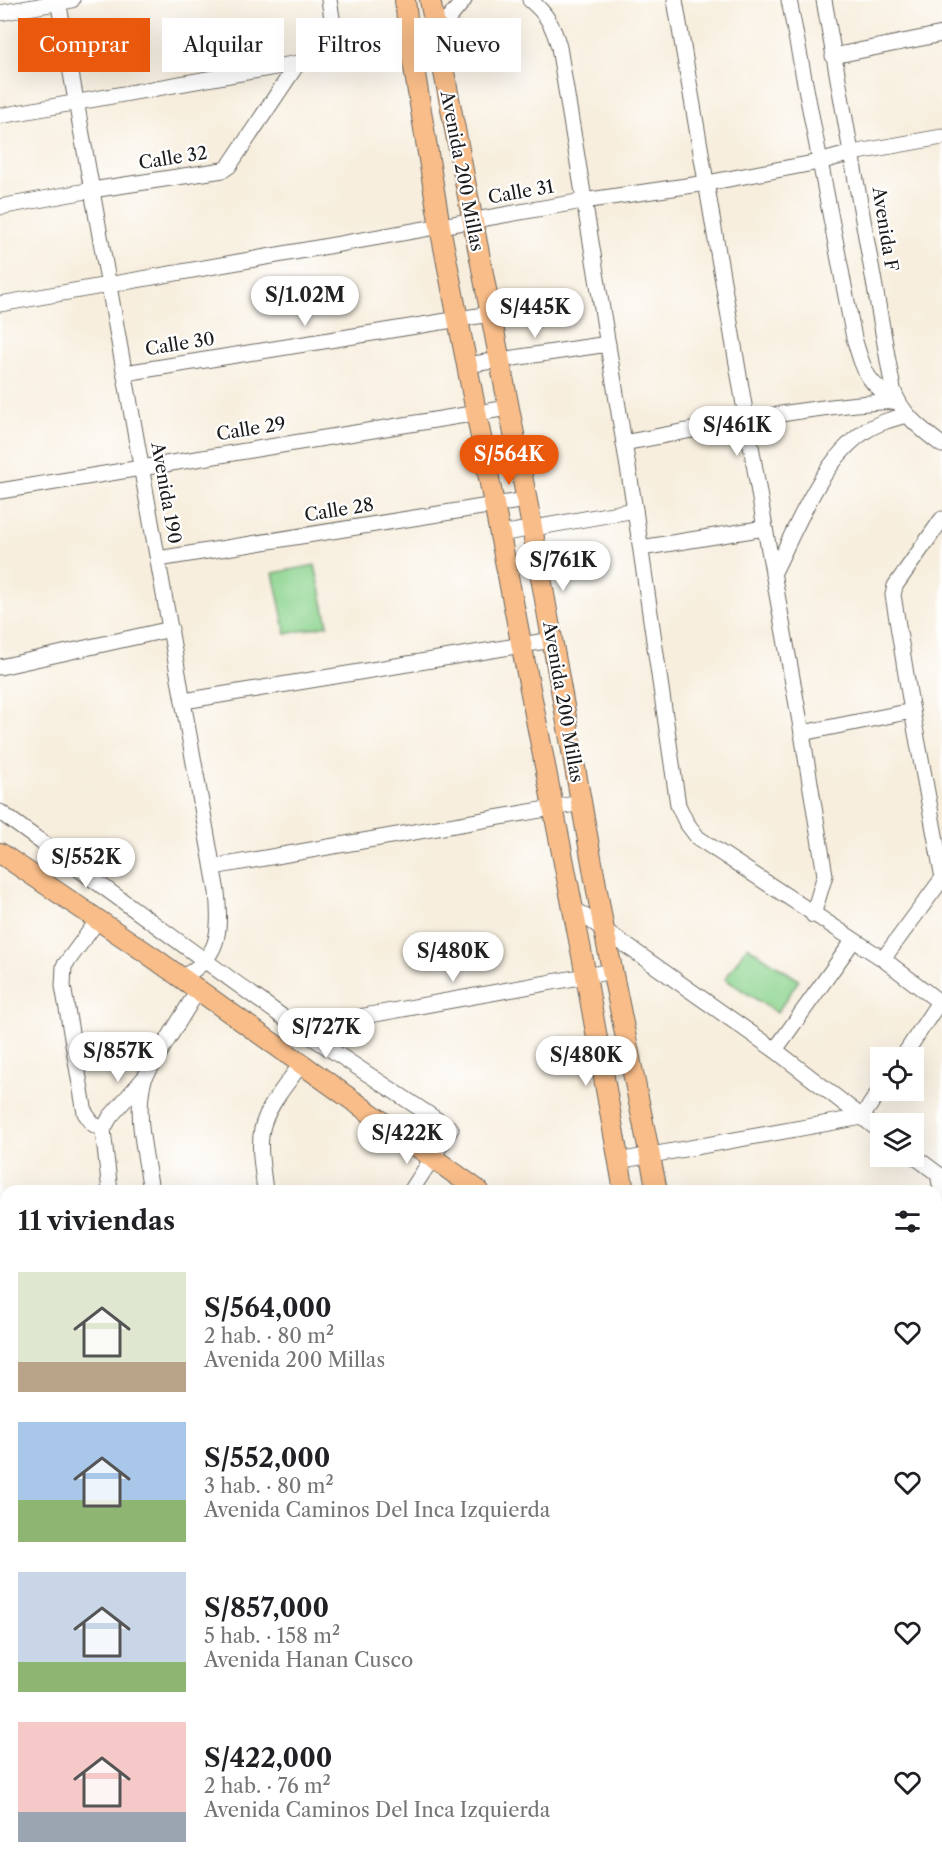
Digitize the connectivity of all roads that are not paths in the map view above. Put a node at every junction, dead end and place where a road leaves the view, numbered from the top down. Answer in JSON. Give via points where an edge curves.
{"nodes":[{"id":1,"x":329,"y":0,"type":"edge"},
{"id":2,"x":405,"y":0,"type":"edge"},
{"id":3,"x":430,"y":0,"type":"edge"},
{"id":4,"x":464,"y":0,"type":"edge"},
{"id":5,"x":530,"y":0,"type":"edge"},
{"id":6,"x":675,"y":0,"type":"edge"},
{"id":7,"x":789,"y":0,"type":"edge"},
{"id":8,"x":824,"y":0,"type":"edge"},
{"id":9,"x":63,"y":1,"type":"edge"},
{"id":10,"x":0,"y":14,"type":"edge"},
{"id":11,"x":332,"y":18,"type":"edge"},
{"id":12,"x":433,"y":18,"type":"edge"},
{"id":13,"x":449,"y":18,"type":"edge"},
{"id":14,"x":942,"y":34,"type":"edge"},
{"id":15,"x":414,"y":36,"type":"edge"},
{"id":16,"x":409,"y":37,"type":"junction"},
{"id":17,"x":402,"y":38,"type":"edge"},
{"id":18,"x":833,"y":56,"type":"junction"},
{"id":19,"x":296,"y":63,"type":"edge"},
{"id":20,"x":296,"y":66,"type":"edge"},
{"id":21,"x":443,"y":72,"type":"edge"},
{"id":22,"x":77,"y":102,"type":"junction"},
{"id":23,"x":0,"y":116,"type":"edge"},
{"id":24,"x":942,"y":137,"type":"edge"},
{"id":25,"x":852,"y":153,"type":"junction"},
{"id":26,"x":819,"y":162,"type":"junction"},
{"id":27,"x":707,"y":183,"type":"junction"},
{"id":28,"x":92,"y":190,"type":"junction"},
{"id":29,"x":583,"y":201,"type":"junction"},
{"id":30,"x":0,"y":207,"type":"edge"},
{"id":31,"x":471,"y":220,"type":"junction"},
{"id":32,"x":440,"y":227,"type":"junction"},
{"id":33,"x":109,"y":285,"type":"junction"},
{"id":34,"x":0,"y":304,"type":"edge"},
{"id":35,"x":490,"y":314,"type":"junction"},
{"id":36,"x":458,"y":319,"type":"junction"},
{"id":37,"x":608,"y":344,"type":"junction"},
{"id":38,"x":499,"y":361,"type":"junction"},
{"id":39,"x":466,"y":365,"type":"junction"},
{"id":40,"x":125,"y":373,"type":"junction"},
{"id":41,"x":897,"y":401,"type":"junction"},
{"id":42,"x":508,"y":408,"type":"junction"},
{"id":43,"x":475,"y":413,"type":"junction"},
{"id":44,"x":907,"y":415,"type":"junction"},
{"id":45,"x":748,"y":420,"type":"junction"},
{"id":46,"x":624,"y":443,"type":"junction"},
{"id":47,"x":942,"y":445,"type":"edge"},
{"id":48,"x":142,"y":466,"type":"junction"},
{"id":49,"x":0,"y":491,"type":"edge"},
{"id":50,"x":526,"y":500,"type":"junction"},
{"id":51,"x":494,"y":505,"type":"junction"},
{"id":52,"x":635,"y":510,"type":"junction"},
{"id":53,"x":942,"y":519,"type":"edge"},
{"id":54,"x":532,"y":527,"type":"junction"},
{"id":55,"x":765,"y":528,"type":"junction"},
{"id":56,"x":500,"y":534,"type":"junction"},
{"id":57,"x":641,"y":548,"type":"junction"},
{"id":58,"x":158,"y":559,"type":"junction"},
{"id":59,"x":773,"y":574,"type":"junction"},
{"id":60,"x":171,"y":629,"type":"junction"},
{"id":61,"x":552,"y":640,"type":"junction"},
{"id":62,"x":521,"y":645,"type":"junction"},
{"id":63,"x":0,"y":667,"type":"edge"},
{"id":64,"x":184,"y":701,"type":"junction"},
{"id":65,"x":912,"y":711,"type":"junction"},
{"id":66,"x":802,"y":733,"type":"junction"},
{"id":67,"x":582,"y":804,"type":"junction"},
{"id":68,"x":552,"y":808,"type":"junction"},
{"id":69,"x":0,"y":812,"type":"edge"},
{"id":70,"x":3,"y":860,"type":"edge"},
{"id":71,"x":213,"y":867,"type":"junction"},
{"id":72,"x":942,"y":873,"type":"edge"},
{"id":73,"x":942,"y":879,"type":"edge"},
{"id":74,"x":573,"y":908,"type":"junction"},
{"id":75,"x":813,"y":915,"type":"junction"},
{"id":76,"x":98,"y":920,"type":"junction"},
{"id":77,"x":604,"y":930,"type":"junction"},
{"id":78,"x":853,"y":941,"type":"junction"},
{"id":79,"x":883,"y":959,"type":"junction"},
{"id":80,"x":207,"y":960,"type":"junction"},
{"id":81,"x":613,"y":972,"type":"junction"},
{"id":82,"x":586,"y":976,"type":"junction"},
{"id":83,"x":180,"y":978,"type":"junction"},
{"id":84,"x":198,"y":990,"type":"junction"},
{"id":85,"x":940,"y":1003,"type":"edge"},
{"id":86,"x":298,"y":1028,"type":"junction"},
{"id":87,"x":910,"y":1047,"type":"edge"},
{"id":88,"x":775,"y":1050,"type":"junction"},
{"id":89,"x":301,"y":1064,"type":"junction"},
{"id":90,"x":145,"y":1077,"type":"junction"},
{"id":91,"x":873,"y":1101,"type":"edge"},
{"id":92,"x":862,"y":1118,"type":"junction"},
{"id":93,"x":870,"y":1124,"type":"edge"},
{"id":94,"x":103,"y":1130,"type":"junction"},
{"id":95,"x":651,"y":1155,"type":"junction"},
{"id":96,"x":432,"y":1157,"type":"junction"},
{"id":97,"x":618,"y":1161,"type":"junction"},
{"id":98,"x":924,"y":1163,"type":"edge"},
{"id":99,"x":940,"y":1175,"type":"edge"},
{"id":100,"x":109,"y":1185,"type":"edge"},
{"id":101,"x":150,"y":1185,"type":"edge"},
{"id":102,"x":264,"y":1185,"type":"edge"},
{"id":103,"x":415,"y":1185,"type":"edge"},
{"id":104,"x":471,"y":1185,"type":"edge"},
{"id":105,"x":623,"y":1185,"type":"edge"},
{"id":106,"x":656,"y":1185,"type":"edge"}],
"edges":[{"from":1,"to":11,"type":"street"},
{"from":2,"to":16,"type":"main road","name":"Avenida 200 Millas"},
{"from":3,"to":12,"type":"main road","name":"Avenida 200 Millas"},
{"from":4,"to":13,"type":"street"},
{"from":5,"to":29,"type":"street","via":[[543,10],[559,47]]},
{"from":6,"to":27,"type":"street"},
{"from":7,"to":26,"type":"street"},
{"from":8,"to":18,"type":"street","name":"Avenida F"},
{"from":9,"to":10,"type":"street"},
{"from":9,"to":22,"type":"street","name":"Avenida 190"},
{"from":14,"to":18,"type":"street"},
{"from":15,"to":16,"type":"street"},
{"from":16,"to":17,"type":"street"},
{"from":16,"to":32,"type":"main road","name":"Avenida 200 Millas"},
{"from":18,"to":25,"type":"street","name":"Avenida F"},
{"from":19,"to":22,"type":"street"},
{"from":20,"to":28,"type":"street","name":"Calle 32","via":[[223,170]]},
{"from":21,"to":31,"type":"main road","name":"Avenida 200 Millas"},
{"from":22,"to":23,"type":"street"},
{"from":22,"to":28,"type":"street","name":"Avenida 190"},
{"from":24,"to":25,"type":"street","name":"Calle 31"},
{"from":25,"to":26,"type":"street","name":"Calle 31"},
{"from":25,"to":41,"type":"street","name":"Avenida F"},
{"from":26,"to":27,"type":"street","name":"Calle 31"},
{"from":26,"to":41,"type":"street","via":[[862,367],[877,390]]},
{"from":27,"to":29,"type":"street","name":"Calle 31"},
{"from":27,"to":45,"type":"street"},
{"from":28,"to":30,"type":"street","name":"Calle 32"},
{"from":28,"to":33,"type":"street","name":"Avenida 190"},
{"from":29,"to":31,"type":"street","name":"Calle 31"},
{"from":29,"to":37,"type":"street"},
{"from":31,"to":32,"type":"street","name":"Calle 31"},
{"from":31,"to":35,"type":"main road","name":"Avenida 200 Millas"},
{"from":32,"to":33,"type":"street","name":"Calle 31"},
{"from":32,"to":36,"type":"main road","name":"Avenida 200 Millas"},
{"from":33,"to":34,"type":"street","name":"Calle 31"},
{"from":33,"to":40,"type":"street","name":"Avenida 190"},
{"from":35,"to":36,"type":"street","name":"Calle 30"},
{"from":35,"to":38,"type":"main road","name":"Avenida 200 Millas"},
{"from":36,"to":39,"type":"main road","name":"Avenida 200 Millas"},
{"from":36,"to":40,"type":"street","name":"Calle 30"},
{"from":37,"to":38,"type":"street"},
{"from":37,"to":46,"type":"street"},
{"from":38,"to":39,"type":"street"},
{"from":38,"to":42,"type":"main road","name":"Avenida 200 Millas"},
{"from":39,"to":43,"type":"main road","name":"Avenida 200 Millas"},
{"from":40,"to":48,"type":"street","name":"Avenida 190"},
{"from":41,"to":44,"type":"street","name":"Avenida F"},
{"from":41,"to":45,"type":"street"},
{"from":42,"to":43,"type":"street","name":"Calle 29"},
{"from":42,"to":50,"type":"main road","name":"Avenida 200 Millas"},
{"from":43,"to":48,"type":"street","name":"Calle 29"},
{"from":43,"to":51,"type":"main road","name":"Avenida 200 Millas"},
{"from":44,"to":47,"type":"street","name":"Avenida F"},
{"from":44,"to":59,"type":"street","via":[[867,430],[831,465]]},
{"from":45,"to":46,"type":"street"},
{"from":45,"to":55,"type":"street"},
{"from":46,"to":52,"type":"street"},
{"from":48,"to":49,"type":"street","name":"Calle 29"},
{"from":48,"to":58,"type":"street","name":"Avenida 190"},
{"from":50,"to":51,"type":"street","name":"Calle 28"},
{"from":50,"to":54,"type":"main road","name":"Avenida 200 Millas"},
{"from":51,"to":56,"type":"main road","name":"Avenida 200 Millas"},
{"from":51,"to":58,"type":"street","name":"Calle 28"},
{"from":52,"to":54,"type":"street"},
{"from":52,"to":57,"type":"street"},
{"from":53,"to":65,"type":"street","via":[[895,586],[893,595]]},
{"from":54,"to":56,"type":"street"},
{"from":54,"to":61,"type":"main road","name":"Avenida 200 Millas"},
{"from":55,"to":57,"type":"street"},
{"from":55,"to":59,"type":"street"},
{"from":56,"to":62,"type":"main road","name":"Avenida 200 Millas"},
{"from":57,"to":75,"type":"street","via":[[678,805],[698,838]]},
{"from":58,"to":60,"type":"street","name":"Avenida 190"},
{"from":59,"to":66,"type":"street"},
{"from":60,"to":63,"type":"street"},
{"from":60,"to":64,"type":"street","name":"Avenida 190"},
{"from":61,"to":62,"type":"street"},
{"from":61,"to":67,"type":"main road","name":"Avenida 200 Millas"},
{"from":62,"to":64,"type":"street"},
{"from":62,"to":68,"type":"main road","name":"Avenida 200 Millas"},
{"from":64,"to":71,"type":"street","name":"Avenida 190"},
{"from":65,"to":66,"type":"street"},
{"from":65,"to":72,"type":"street"},
{"from":66,"to":75,"type":"street","via":[[825,875]]},
{"from":67,"to":68,"type":"street"},
{"from":67,"to":77,"type":"main road","name":"Avenida 200 Millas"},
{"from":68,"to":71,"type":"street"},
{"from":68,"to":74,"type":"main road","name":"Avenida 200 Millas"},
{"from":69,"to":80,"type":"street"},
{"from":70,"to":76,"type":"main road"},
{"from":71,"to":80,"type":"street","name":"Avenida 190","via":[[219,929]]},
{"from":73,"to":79,"type":"street"},
{"from":74,"to":77,"type":"street"},
{"from":74,"to":82,"type":"main road","name":"Avenida 200 Millas"},
{"from":75,"to":78,"type":"street"},
{"from":76,"to":83,"type":"main road"},
{"from":76,"to":94,"type":"street","via":[[64,966],[63,986],[85,1113],[93,1125]]},
{"from":77,"to":81,"type":"main road","name":"Avenida 200 Millas"},
{"from":77,"to":88,"type":"street"},
{"from":78,"to":79,"type":"street"},
{"from":78,"to":88,"type":"street"},
{"from":79,"to":85,"type":"street"},
{"from":80,"to":83,"type":"street"},
{"from":80,"to":86,"type":"street"},
{"from":81,"to":82,"type":"street"},
{"from":81,"to":95,"type":"main road","name":"Avenida 200 Millas"},
{"from":82,"to":86,"type":"street"},
{"from":82,"to":97,"type":"main road","name":"Avenida 200 Millas"},
{"from":83,"to":84,"type":"main road"},
{"from":84,"to":89,"type":"main road"},
{"from":84,"to":90,"type":"street"},
{"from":85,"to":87,"type":"street"},
{"from":86,"to":96,"type":"street","via":[[451,1129]]},
{"from":88,"to":92,"type":"street"},
{"from":89,"to":96,"type":"main road"},
{"from":89,"to":102,"type":"street","via":[[262,1127]]},
{"from":90,"to":94,"type":"street"},
{"from":90,"to":101,"type":"street","via":[[140,1112]]},
{"from":91,"to":92,"type":"street"},
{"from":92,"to":93,"type":"street"},
{"from":92,"to":95,"type":"street"},
{"from":94,"to":100,"type":"street"},
{"from":95,"to":97,"type":"street"},
{"from":95,"to":106,"type":"main road","name":"Avenida 200 Millas"},
{"from":96,"to":103,"type":"street"},
{"from":96,"to":104,"type":"main road"},
{"from":97,"to":105,"type":"main road","name":"Avenida 200 Millas"},
{"from":98,"to":99,"type":"street"}]}
